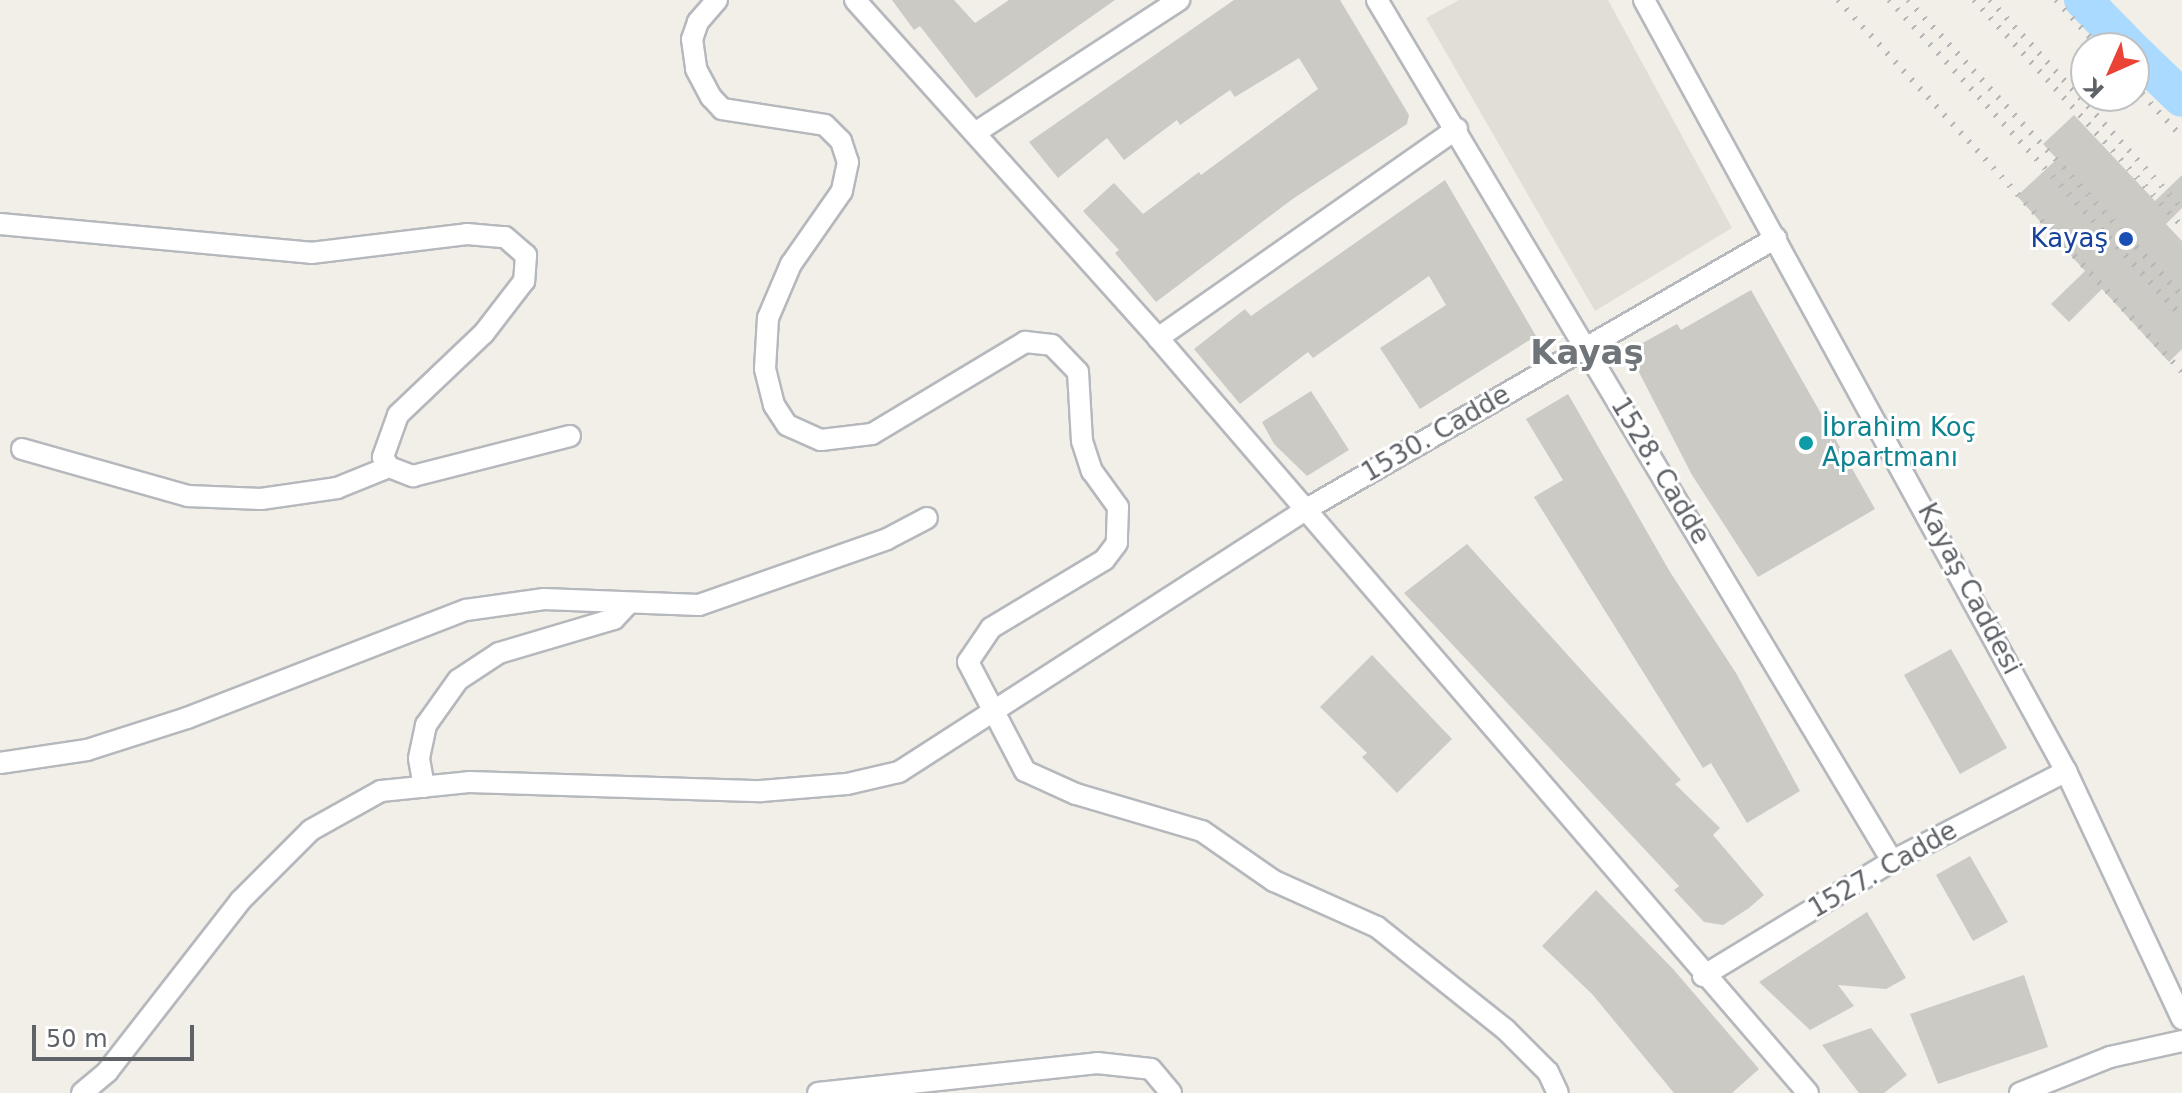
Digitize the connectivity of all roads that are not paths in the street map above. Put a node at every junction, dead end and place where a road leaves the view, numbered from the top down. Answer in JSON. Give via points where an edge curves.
{"nodes":[{"id":1,"x":717,"y":0,"type":"edge"},
{"id":2,"x":855,"y":0,"type":"edge"},
{"id":3,"x":1179,"y":0,"type":"edge"},
{"id":4,"x":1377,"y":0,"type":"edge"},
{"id":5,"x":1644,"y":0,"type":"edge"},
{"id":6,"x":1457,"y":129,"type":"junction"},
{"id":7,"x":975,"y":133,"type":"junction"},
{"id":8,"x":0,"y":224,"type":"edge"},
{"id":9,"x":1776,"y":238,"type":"junction"},
{"id":10,"x":1158,"y":338,"type":"junction"},
{"id":11,"x":1585,"y":347,"type":"junction"},
{"id":12,"x":570,"y":436,"type":"dead end"},
{"id":13,"x":22,"y":449,"type":"dead end"},
{"id":14,"x":389,"y":467,"type":"junction"},
{"id":15,"x":1305,"y":510,"type":"junction"},
{"id":16,"x":927,"y":518,"type":"dead end"},
{"id":17,"x":629,"y":603,"type":"junction"},
{"id":18,"x":991,"y":709,"type":"junction"},
{"id":19,"x":0,"y":763,"type":"edge"},
{"id":20,"x":2066,"y":771,"type":"junction"},
{"id":21,"x":424,"y":787,"type":"junction"},
{"id":22,"x":1892,"y":861,"type":"junction"},
{"id":23,"x":1703,"y":976,"type":"junction"},
{"id":24,"x":2182,"y":1019,"type":"edge"},
{"id":25,"x":2182,"y":1041,"type":"edge"},
{"id":26,"x":82,"y":1093,"type":"edge"},
{"id":27,"x":818,"y":1093,"type":"edge"},
{"id":28,"x":1171,"y":1093,"type":"edge"},
{"id":29,"x":1558,"y":1093,"type":"edge"},
{"id":30,"x":1808,"y":1093,"type":"edge"},
{"id":31,"x":2020,"y":1093,"type":"edge"}],
"edges":[{"from":1,"to":18,"type":"street","via":[[698,22],[692,39],[696,69],[711,97],[722,109],[825,125],[841,141],[848,162],[842,191],[791,264],[768,318],[765,369],[774,405],[787,425],[821,440],[872,434],[1025,342],[1052,345],[1068,355],[1078,372],[1082,441],[1092,471],[1118,507],[1120,535],[1104,560],[982,636],[968,662]]},
{"from":2,"to":7,"type":"street"},
{"from":3,"to":7,"type":"street"},
{"from":4,"to":6,"type":"street","name":"1528. Cadde"},
{"from":5,"to":9,"type":"street","name":"Kayaş Caddesi"},
{"from":6,"to":10,"type":"street"},
{"from":6,"to":11,"type":"street","name":"1528. Cadde"},
{"from":7,"to":10,"type":"street"},
{"from":8,"to":14,"type":"street","via":[[311,253],[467,234],[494,234],[516,243],[529,264],[524,281],[484,333],[398,415],[383,449]]},
{"from":9,"to":11,"type":"street","name":"1530. Cadde"},
{"from":9,"to":20,"type":"street","name":"Kayaş Caddesi"},
{"from":10,"to":15,"type":"street"},
{"from":11,"to":15,"type":"street","name":"1530. Cadde"},
{"from":11,"to":22,"type":"street","name":"1528. Cadde"},
{"from":12,"to":14,"type":"street","via":[[413,476]]},
{"from":13,"to":14,"type":"street","via":[[188,496],[261,499],[337,488]]},
{"from":15,"to":18,"type":"street","name":"1530. Cadde"},
{"from":15,"to":23,"type":"street"},
{"from":16,"to":17,"type":"street","via":[[887,539],[716,600],[681,606]]},
{"from":17,"to":19,"type":"street","via":[[544,599],[486,605],[187,718],[87,750]]},
{"from":17,"to":21,"type":"street","via":[[614,619],[499,653],[458,680],[426,725],[419,758]]},
{"from":18,"to":21,"type":"street","name":"1530. Cadde","via":[[899,772],[847,784],[761,791],[469,782]]},
{"from":18,"to":29,"type":"street","via":[[1025,771],[1076,794],[1202,831],[1274,881],[1377,927],[1506,1030],[1548,1072]]},
{"from":20,"to":22,"type":"street","name":"1527. Cadde"},
{"from":20,"to":24,"type":"street","name":"Kayaş Caddesi"},
{"from":21,"to":26,"type":"street","name":"1530. Cadde","via":[[381,791],[311,830],[240,901],[107,1072]]},
{"from":22,"to":23,"type":"street","name":"1527. Cadde"},
{"from":23,"to":30,"type":"street"},
{"from":25,"to":31,"type":"street","via":[[2110,1057]]},
{"from":27,"to":28,"type":"street","via":[[1097,1063],[1151,1069]]}]}
